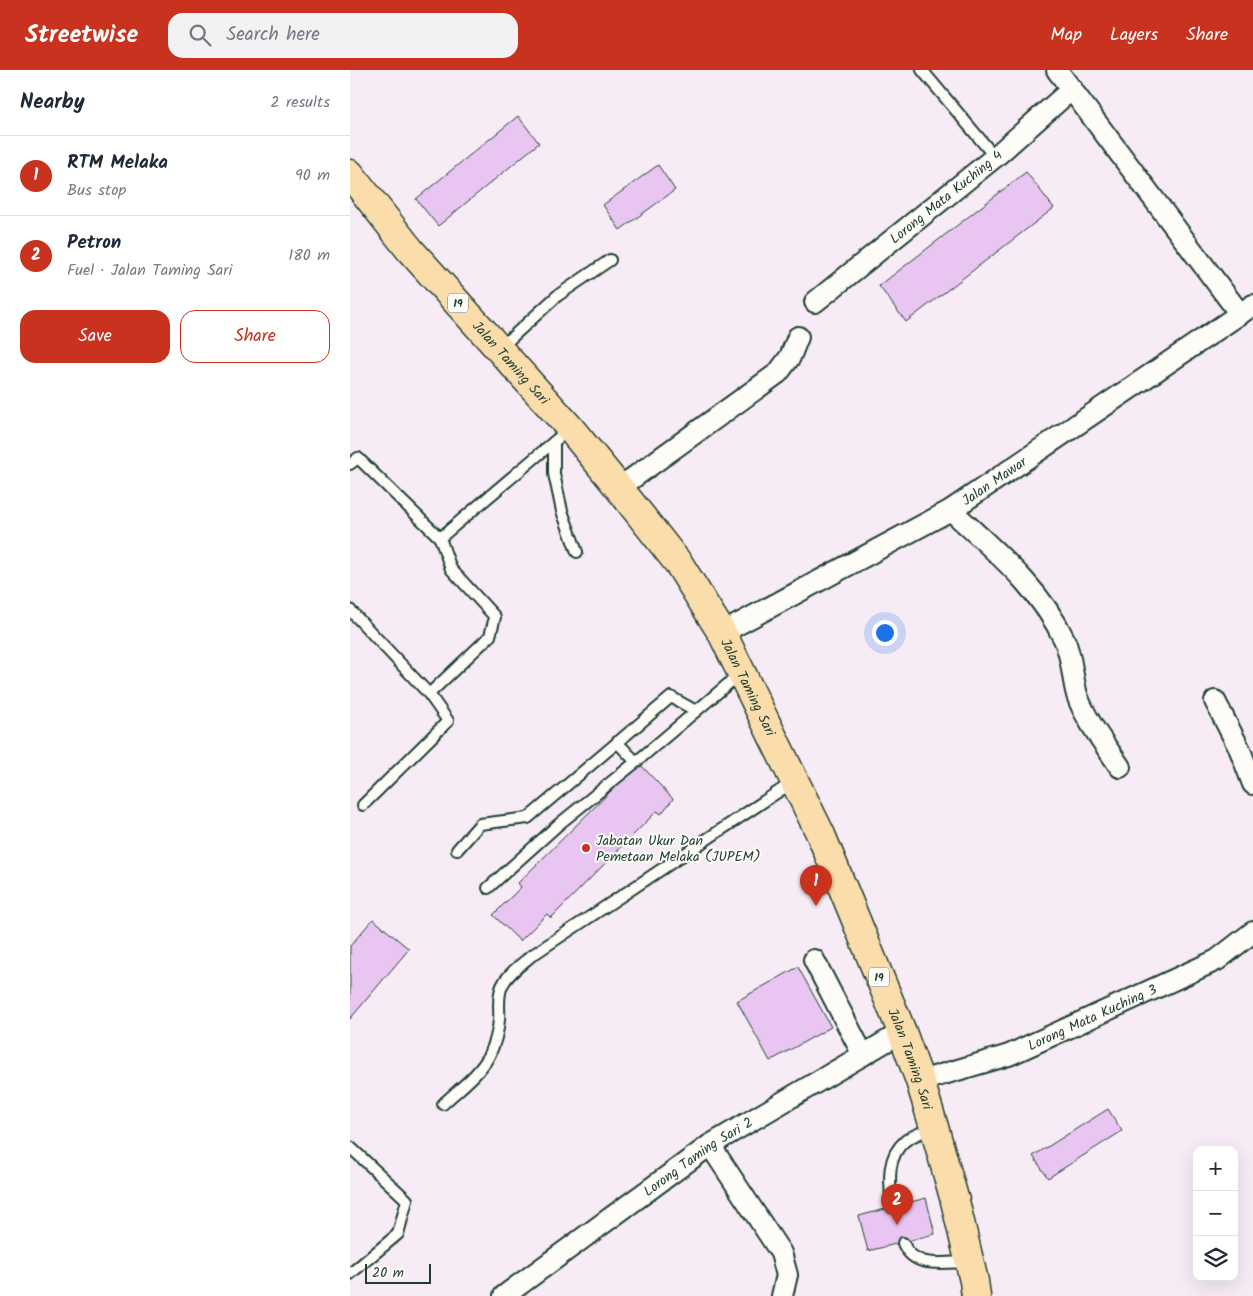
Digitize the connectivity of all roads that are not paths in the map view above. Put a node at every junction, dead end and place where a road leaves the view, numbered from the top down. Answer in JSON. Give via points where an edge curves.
{"nodes":[{"id":1,"x":922,"y":70,"type":"edge"},
{"id":2,"x":1057,"y":70,"type":"edge"},
{"id":3,"x":1072,"y":89,"type":"junction"},
{"id":4,"x":995,"y":158,"type":"junction"},
{"id":5,"x":350,"y":174,"type":"edge"},
{"id":6,"x":610,"y":260,"type":"dead end"},
{"id":7,"x":815,"y":302,"type":"dead end"},
{"id":8,"x":1246,"y":309,"type":"edge"},
{"id":9,"x":798,"y":337,"type":"dead end"},
{"id":10,"x":500,"y":349,"type":"junction"},
{"id":11,"x":562,"y":435,"type":"junction"},
{"id":12,"x":350,"y":464,"type":"edge"},
{"id":13,"x":619,"y":488,"type":"junction"},
{"id":14,"x":951,"y":510,"type":"junction"},
{"id":15,"x":440,"y":538,"type":"junction"},
{"id":16,"x":577,"y":552,"type":"dead end"},
{"id":17,"x":350,"y":610,"type":"edge"},
{"id":18,"x":722,"y":633,"type":"junction"},
{"id":19,"x":741,"y":672,"type":"junction"},
{"id":20,"x":429,"y":694,"type":"junction"},
{"id":21,"x":1215,"y":701,"type":"dead end"},
{"id":22,"x":696,"y":711,"type":"junction"},
{"id":23,"x":618,"y":742,"type":"junction"},
{"id":24,"x":636,"y":762,"type":"junction"},
{"id":25,"x":1120,"y":767,"type":"dead end"},
{"id":26,"x":794,"y":781,"type":"junction"},
{"id":27,"x":1253,"y":784,"type":"edge"},
{"id":28,"x":363,"y":806,"type":"dead end"},
{"id":29,"x":458,"y":850,"type":"dead end"},
{"id":30,"x":488,"y":888,"type":"dead end"},
{"id":31,"x":1253,"y":932,"type":"edge"},
{"id":32,"x":814,"y":960,"type":"dead end"},
{"id":33,"x":902,"y":1032,"type":"junction"},
{"id":34,"x":863,"y":1055,"type":"junction"},
{"id":35,"x":920,"y":1081,"type":"junction"},
{"id":36,"x":443,"y":1104,"type":"dead end"},
{"id":37,"x":934,"y":1127,"type":"junction"},
{"id":38,"x":710,"y":1145,"type":"junction"},
{"id":39,"x":350,"y":1147,"type":"edge"},
{"id":40,"x":892,"y":1207,"type":"dead end"},
{"id":41,"x":903,"y":1242,"type":"dead end"},
{"id":42,"x":970,"y":1262,"type":"junction"},
{"id":43,"x":350,"y":1274,"type":"edge"},
{"id":44,"x":504,"y":1296,"type":"edge"},
{"id":45,"x":782,"y":1296,"type":"edge"},
{"id":46,"x":976,"y":1296,"type":"edge"}],
"edges":[{"from":1,"to":4,"type":"lane"},
{"from":2,"to":3,"type":"street"},
{"from":3,"to":4,"type":"street","name":"Lorong Mata Kuching 4"},
{"from":3,"to":8,"type":"street"},
{"from":4,"to":7,"type":"street","name":"Lorong Mata Kuching 4"},
{"from":5,"to":10,"type":"main road","name":"Jalan Taming Sari","number":"19","via":[[410,250]]},
{"from":6,"to":10,"type":"lane","via":[[557,296]]},
{"from":8,"to":14,"type":"street","name":"Jalan Mawar"},
{"from":9,"to":13,"type":"street","via":[[790,357],[778,373]]},
{"from":10,"to":11,"type":"main road","name":"Jalan Taming Sari","number":"19"},
{"from":11,"to":13,"type":"main road","name":"Jalan Taming Sari","number":"19"},
{"from":11,"to":15,"type":"lane"},
{"from":11,"to":16,"type":"lane","via":[[554,474],[562,511]]},
{"from":12,"to":15,"type":"lane","via":[[358,458]]},
{"from":13,"to":18,"type":"main road","name":"Jalan Taming Sari","number":"19","via":[[679,564]]},
{"from":14,"to":18,"type":"street","name":"Jalan Mawar"},
{"from":14,"to":25,"type":"street","via":[[1028,584],[1048,610],[1065,640],[1078,696],[1092,725]]},
{"from":15,"to":20,"type":"lane","via":[[451,569],[495,617],[490,636]]},
{"from":17,"to":20,"type":"lane"},
{"from":18,"to":19,"type":"main road","name":"Jalan Taming Sari","number":"19"},
{"from":19,"to":22,"type":"lane"},
{"from":19,"to":26,"type":"main road","name":"Jalan Taming Sari","number":"19"},
{"from":20,"to":28,"type":"lane","via":[[448,721]]},
{"from":21,"to":27,"type":"street"},
{"from":22,"to":23,"type":"lane","via":[[671,697]]},
{"from":22,"to":24,"type":"lane"},
{"from":23,"to":24,"type":"lane"},
{"from":23,"to":29,"type":"lane","via":[[528,818],[480,824]]},
{"from":24,"to":30,"type":"lane","via":[[559,824]]},
{"from":26,"to":33,"type":"main road","name":"Jalan Taming Sari","number":"19","via":[[820,835]]},
{"from":26,"to":36,"type":"lane","via":[[511,973],[502,987],[500,1019],[490,1053],[481,1068]]},
{"from":31,"to":35,"type":"street","name":"Lorong Mata Kuching 3","via":[[1217,960],[1009,1055]]},
{"from":32,"to":34,"type":"street"},
{"from":33,"to":34,"type":"street","name":"Lorong Taming Sari 2"},
{"from":33,"to":35,"type":"main road","name":"Jalan Taming Sari","number":"19"},
{"from":34,"to":38,"type":"street","name":"Lorong Taming Sari 2"},
{"from":35,"to":37,"type":"main road","name":"Jalan Taming Sari","number":"19"},
{"from":37,"to":40,"type":"lane","via":[[905,1141],[894,1156],[889,1174]]},
{"from":37,"to":42,"type":"main road","name":"Jalan Taming Sari","number":"19"},
{"from":38,"to":44,"type":"street","name":"Lorong Taming Sari 2"},
{"from":38,"to":45,"type":"street","via":[[781,1253],[787,1275]]},
{"from":39,"to":43,"type":"lane","via":[[407,1200],[398,1234]]},
{"from":41,"to":42,"type":"lane","via":[[912,1257],[922,1262]]},
{"from":42,"to":46,"type":"main road","name":"Jalan Taming Sari","number":"19"}]}
